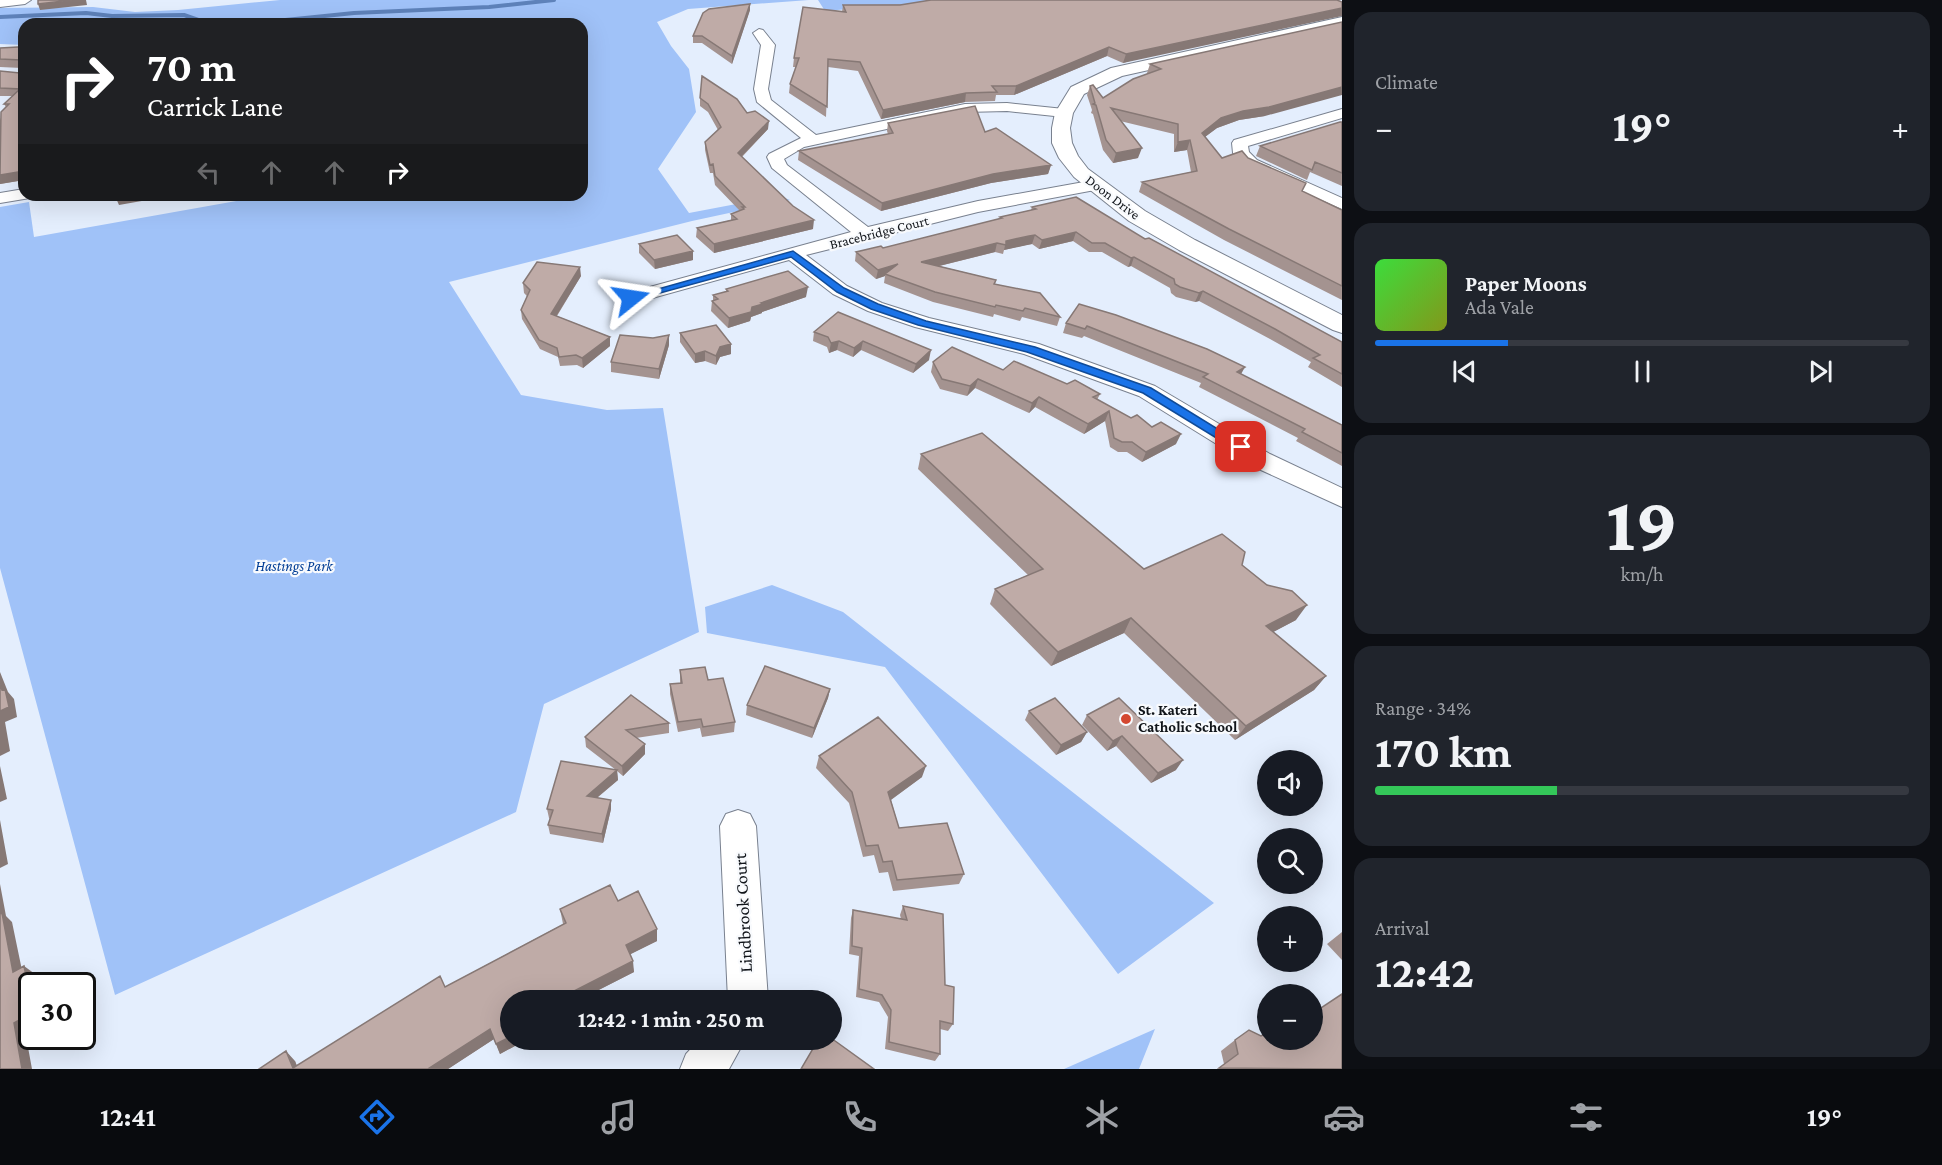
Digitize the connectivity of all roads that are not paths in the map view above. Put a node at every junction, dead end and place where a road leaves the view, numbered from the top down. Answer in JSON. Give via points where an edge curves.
{"nodes":[{"id":1,"x":25,"y":0,"type":"edge"},
{"id":2,"x":0,"y":3,"type":"edge"},
{"id":3,"x":1342,"y":22,"type":"edge"},
{"id":4,"x":759,"y":33,"type":"dead end"},
{"id":5,"x":1064,"y":113,"type":"junction"},
{"id":6,"x":1341,"y":114,"type":"edge"},
{"id":7,"x":813,"y":140,"type":"junction"},
{"id":8,"x":1095,"y":185,"type":"junction"},
{"id":9,"x":18,"y":195,"type":"edge"},
{"id":10,"x":0,"y":198,"type":"edge"},
{"id":11,"x":1342,"y":204,"type":"edge"},
{"id":12,"x":867,"y":235,"type":"junction"},
{"id":13,"x":793,"y":254,"type":"junction"},
{"id":14,"x":631,"y":298,"type":"dead end"},
{"id":15,"x":1342,"y":325,"type":"edge"},
{"id":16,"x":1342,"y":498,"type":"edge"},
{"id":17,"x":738,"y":826,"type":"dead end"},
{"id":18,"x":747,"y":990,"type":"edge"},
{"id":19,"x":717,"y":1050,"type":"edge"},
{"id":20,"x":701,"y":1069,"type":"edge"}],
"edges":[{"from":1,"to":2,"type":"street"},
{"from":3,"to":5,"type":"street","via":[[1117,72],[1077,91]]},
{"from":4,"to":7,"type":"street","via":[[768,45],[761,89],[764,102]]},
{"from":5,"to":7,"type":"street","via":[[974,107]]},
{"from":5,"to":8,"type":"street","name":"Doon Drive","via":[[1062,143],[1069,158]]},
{"from":6,"to":11,"type":"street","via":[[1240,143],[1241,153],[1251,163]]},
{"from":7,"to":12,"type":"street","via":[[787,148],[776,157],[780,168]]},
{"from":8,"to":12,"type":"street","name":"Bracebridge Court","via":[[1021,196]]},
{"from":8,"to":15,"type":"street","name":"Doon Drive","via":[[1137,216],[1187,245]]},
{"from":9,"to":10,"type":"street"},
{"from":12,"to":13,"type":"street","name":"Bracebridge Court"},
{"from":13,"to":14,"type":"street","name":"Bracebridge Court"},
{"from":13,"to":16,"type":"street","via":[[840,290],[875,306],[922,323],[1031,349],[1147,391],[1261,460]]},
{"from":17,"to":18,"type":"street","name":"Lindbrook Court"},
{"from":19,"to":20,"type":"street"}]}
